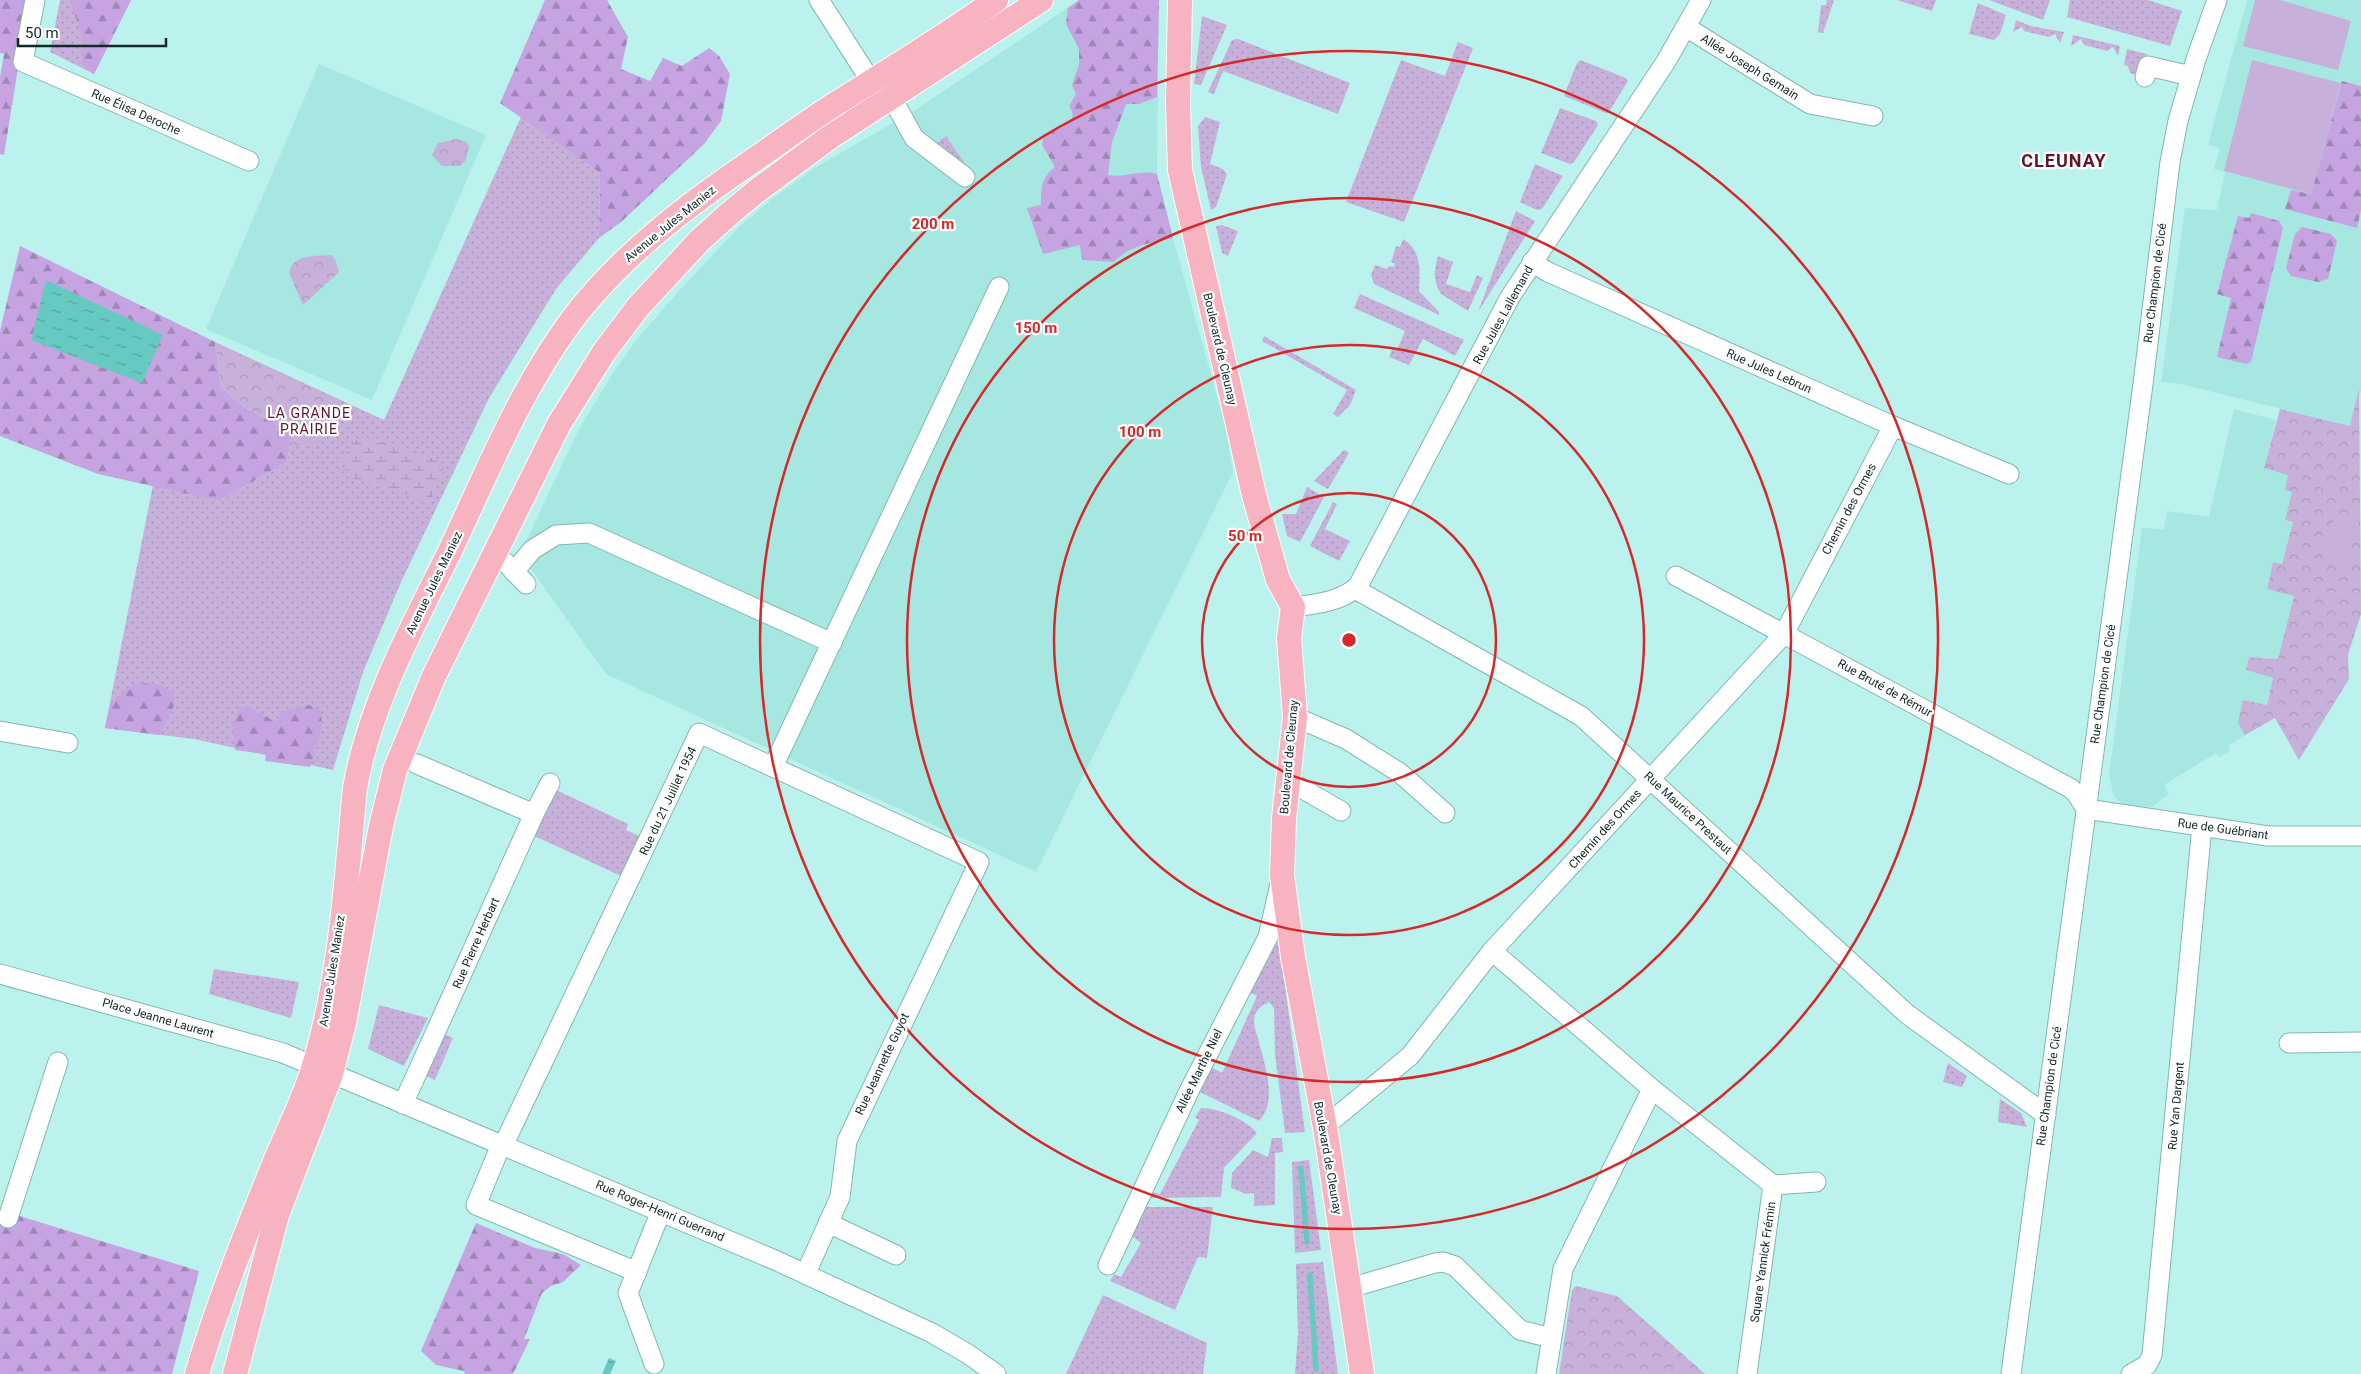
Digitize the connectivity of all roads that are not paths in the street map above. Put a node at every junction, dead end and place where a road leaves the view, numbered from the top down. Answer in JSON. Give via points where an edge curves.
{"nodes":[{"id":1,"x":35,"y":0,"type":"edge"},
{"id":2,"x":819,"y":0,"type":"edge"},
{"id":3,"x":996,"y":0,"type":"edge"},
{"id":4,"x":1041,"y":0,"type":"edge"},
{"id":5,"x":1180,"y":0,"type":"edge"},
{"id":6,"x":1702,"y":0,"type":"edge"},
{"id":7,"x":2218,"y":0,"type":"edge"},
{"id":8,"x":1686,"y":28,"type":"junction"},
{"id":9,"x":2191,"y":76,"type":"junction"},
{"id":10,"x":2145,"y":77,"type":"dead end"},
{"id":11,"x":872,"y":82,"type":"junction"},
{"id":12,"x":888,"y":101,"type":"junction"},
{"id":13,"x":1873,"y":116,"type":"dead end"},
{"id":14,"x":250,"y":162,"type":"dead end"},
{"id":15,"x":965,"y":177,"type":"dead end"},
{"id":16,"x":1532,"y":262,"type":"junction"},
{"id":17,"x":999,"y":287,"type":"dead end"},
{"id":18,"x":1893,"y":426,"type":"junction"},
{"id":19,"x":2009,"y":474,"type":"dead end"},
{"id":20,"x":492,"y":556,"type":"junction"},
{"id":21,"x":1676,"y":576,"type":"dead end"},
{"id":22,"x":1355,"y":589,"type":"junction"},
{"id":23,"x":1293,"y":607,"type":"junction"},
{"id":24,"x":1784,"y":634,"type":"junction"},
{"id":25,"x":832,"y":643,"type":"junction"},
{"id":26,"x":1295,"y":717,"type":"junction"},
{"id":27,"x":0,"y":731,"type":"edge"},
{"id":28,"x":68,"y":743,"type":"dead end"},
{"id":29,"x":417,"y":764,"type":"dead end"},
{"id":30,"x":773,"y":767,"type":"junction"},
{"id":31,"x":1650,"y":778,"type":"junction"},
{"id":32,"x":1289,"y":781,"type":"junction"},
{"id":33,"x":550,"y":783,"type":"dead end"},
{"id":34,"x":2086,"y":809,"type":"junction"},
{"id":35,"x":1341,"y":811,"type":"dead end"},
{"id":36,"x":1445,"y":812,"type":"dead end"},
{"id":37,"x":534,"y":814,"type":"junction"},
{"id":38,"x":2202,"y":826,"type":"junction"},
{"id":39,"x":2361,"y":836,"type":"edge"},
{"id":40,"x":979,"y":862,"type":"joint"},
{"id":41,"x":1282,"y":876,"type":"junction"},
{"id":42,"x":1492,"y":951,"type":"junction"},
{"id":43,"x":0,"y":974,"type":"edge"},
{"id":44,"x":2361,"y":1042,"type":"edge"},
{"id":45,"x":2289,"y":1043,"type":"dead end"},
{"id":46,"x":58,"y":1062,"type":"dead end"},
{"id":47,"x":322,"y":1070,"type":"junction"},
{"id":48,"x":1652,"y":1089,"type":"junction"},
{"id":49,"x":403,"y":1104,"type":"junction"},
{"id":50,"x":2046,"y":1115,"type":"junction"},
{"id":51,"x":1324,"y":1122,"type":"junction"},
{"id":52,"x":502,"y":1145,"type":"junction"},
{"id":53,"x":1816,"y":1182,"type":"dead end"},
{"id":54,"x":1773,"y":1185,"type":"junction"},
{"id":55,"x":661,"y":1211,"type":"junction"},
{"id":56,"x":8,"y":1218,"type":"dead end"},
{"id":57,"x":828,"y":1223,"type":"junction"},
{"id":58,"x":896,"y":1256,"type":"dead end"},
{"id":59,"x":1108,"y":1265,"type":"dead end"},
{"id":60,"x":636,"y":1272,"type":"junction"},
{"id":61,"x":806,"y":1273,"type":"junction"},
{"id":62,"x":1350,"y":1288,"type":"junction"},
{"id":63,"x":1551,"y":1338,"type":"junction"},
{"id":64,"x":654,"y":1364,"type":"dead end"},
{"id":65,"x":2142,"y":1372,"type":"edge"},
{"id":66,"x":198,"y":1374,"type":"edge"},
{"id":67,"x":235,"y":1374,"type":"edge"},
{"id":68,"x":996,"y":1374,"type":"edge"},
{"id":69,"x":1362,"y":1374,"type":"edge"},
{"id":70,"x":1546,"y":1374,"type":"edge"},
{"id":71,"x":1748,"y":1374,"type":"edge"},
{"id":72,"x":2011,"y":1374,"type":"edge"}],
"edges":[{"from":1,"to":14,"type":"street","name":"Rue Élisa Deroche","via":[[23,62]]},
{"from":2,"to":11,"type":"street"},
{"from":3,"to":11,"type":"main road","name":"Avenue Jules Maniez"},
{"from":4,"to":12,"type":"main road","name":"Avenue Jules Maniez"},
{"from":5,"to":23,"type":"main road","name":"Boulevard de Cleunay","via":[[1180,170],[1254,496],[1278,580]]},
{"from":6,"to":8,"type":"street","name":"Rue Jules Lallemand"},
{"from":7,"to":9,"type":"street","name":"Rue Champion de Cicé"},
{"from":8,"to":13,"type":"street","name":"Allée Joseph Gemain","via":[[1810,104]]},
{"from":8,"to":16,"type":"street","name":"Rue Jules Lallemand"},
{"from":9,"to":10,"type":"street","via":[[2148,66]]},
{"from":9,"to":34,"type":"street","name":"Rue Champion de Cicé","via":[[2170,162]]},
{"from":11,"to":12,"type":"street"},
{"from":11,"to":47,"type":"main road","name":"Avenue Jules Maniez","via":[[706,193],[644,242],[578,312],[535,376],[393,670],[372,722],[355,788]]},
{"from":12,"to":15,"type":"street","via":[[914,138]]},
{"from":12,"to":20,"type":"main road","name":"Avenue Jules Maniez","via":[[830,137],[758,190],[700,240],[638,307],[604,352],[559,424],[511,536]]},
{"from":16,"to":18,"type":"street","name":"Rue Jules Lebrun"},
{"from":16,"to":22,"type":"street","name":"Rue Jules Lallemand","via":[[1510,297]]},
{"from":17,"to":25,"type":"street"},
{"from":18,"to":19,"type":"street","name":"Rue Jules Lebrun"},
{"from":18,"to":24,"type":"street","name":"Chemin des Ormes"},
{"from":20,"to":25,"type":"street","via":[[506,563],[520,578],[532,550],[556,535],[589,533]]},
{"from":20,"to":47,"type":"main road","name":"Avenue Jules Maniez","via":[[423,701],[395,770],[344,1023]]},
{"from":21,"to":24,"type":"street","name":"Rue Bruté de Rémur"},
{"from":22,"to":23,"type":"street","via":[[1346,596],[1326,602]]},
{"from":22,"to":31,"type":"street","name":"Rue Maurice Prestaut","via":[[1581,716]]},
{"from":23,"to":26,"type":"main road","name":"Boulevard de Cleunay","via":[[1289,638]]},
{"from":24,"to":31,"type":"street","name":"Chemin des Ormes"},
{"from":24,"to":34,"type":"street","name":"Rue Bruté de Rémur","via":[[2070,788]]},
{"from":25,"to":30,"type":"street"},
{"from":26,"to":32,"type":"main road","name":"Boulevard de Cleunay"},
{"from":26,"to":36,"type":"street","via":[[1346,739],[1400,773]]},
{"from":27,"to":28,"type":"street"},
{"from":29,"to":37,"type":"street"},
{"from":30,"to":40,"type":"street","name":"Rue du 21 Juillet 1954"},
{"from":30,"to":52,"type":"street","name":"Rue du 21 Juillet 1954","via":[[699,734]]},
{"from":31,"to":42,"type":"street","name":"Chemin des Ormes"},
{"from":31,"to":50,"type":"street","name":"Rue Maurice Prestaut","via":[[1907,1014]]},
{"from":32,"to":35,"type":"street"},
{"from":32,"to":41,"type":"main road","name":"Boulevard de Cleunay"},
{"from":33,"to":37,"type":"street","name":"Rue Pierre Herbart"},
{"from":34,"to":38,"type":"street","name":"Rue de Guébriant"},
{"from":34,"to":50,"type":"street","name":"Rue Champion de Cicé"},
{"from":37,"to":49,"type":"street","name":"Rue Pierre Herbart"},
{"from":38,"to":39,"type":"street","name":"Rue de Guébriant","via":[[2268,836]]},
{"from":38,"to":65,"type":"street","name":"Rue Yan Dargent","via":[[2152,1355]]},
{"from":40,"to":57,"type":"street","name":"Rue Jeannette Guyot","via":[[847,1140],[840,1197]]},
{"from":41,"to":51,"type":"main road","name":"Boulevard de Cleunay","via":[[1293,957]]},
{"from":41,"to":59,"type":"street","name":"Allée Marthe Niel","via":[[1268,937],[1190,1089]]},
{"from":42,"to":48,"type":"street","name":"Square Yannick Frémin"},
{"from":42,"to":51,"type":"street","name":"Chemin des Ormes","via":[[1410,1056],[1335,1118]]},
{"from":43,"to":47,"type":"street","name":"Place Jeanne Laurent","via":[[274,1050]]},
{"from":44,"to":45,"type":"street"},
{"from":46,"to":56,"type":"street"},
{"from":47,"to":49,"type":"street","name":"Rue Roger-Henri Guerrand"},
{"from":47,"to":66,"type":"main road","name":"Avenue Jules Maniez","via":[[303,1099],[275,1163],[215,1319]]},
{"from":47,"to":67,"type":"main road","name":"Avenue Jules Maniez","via":[[277,1215]]},
{"from":48,"to":54,"type":"street","name":"Square Yannick Frémin"},
{"from":48,"to":63,"type":"street","via":[[1563,1269]]},
{"from":49,"to":52,"type":"street","name":"Rue Roger-Henri Guerrand"},
{"from":50,"to":72,"type":"street","name":"Rue Champion de Cicé"},
{"from":51,"to":62,"type":"main road","name":"Boulevard de Cleunay"},
{"from":52,"to":55,"type":"street","name":"Rue Roger-Henri Guerrand"},
{"from":52,"to":60,"type":"street","via":[[476,1206]]},
{"from":53,"to":54,"type":"street"},
{"from":54,"to":71,"type":"street","name":"Square Yannick Frémin"},
{"from":55,"to":60,"type":"street"},
{"from":55,"to":61,"type":"street","name":"Rue Roger-Henri Guerrand"},
{"from":57,"to":58,"type":"street"},
{"from":57,"to":61,"type":"street","name":"Rue Jeannette Guyot"},
{"from":60,"to":64,"type":"street","via":[[628,1293]]},
{"from":61,"to":68,"type":"street","name":"Rue Roger-Henri Guerrand","via":[[932,1333]]},
{"from":62,"to":63,"type":"street","via":[[1443,1262],[1455,1266],[1520,1330]]},
{"from":62,"to":69,"type":"main road","name":"Boulevard de Cleunay"},
{"from":63,"to":70,"type":"street"}]}
